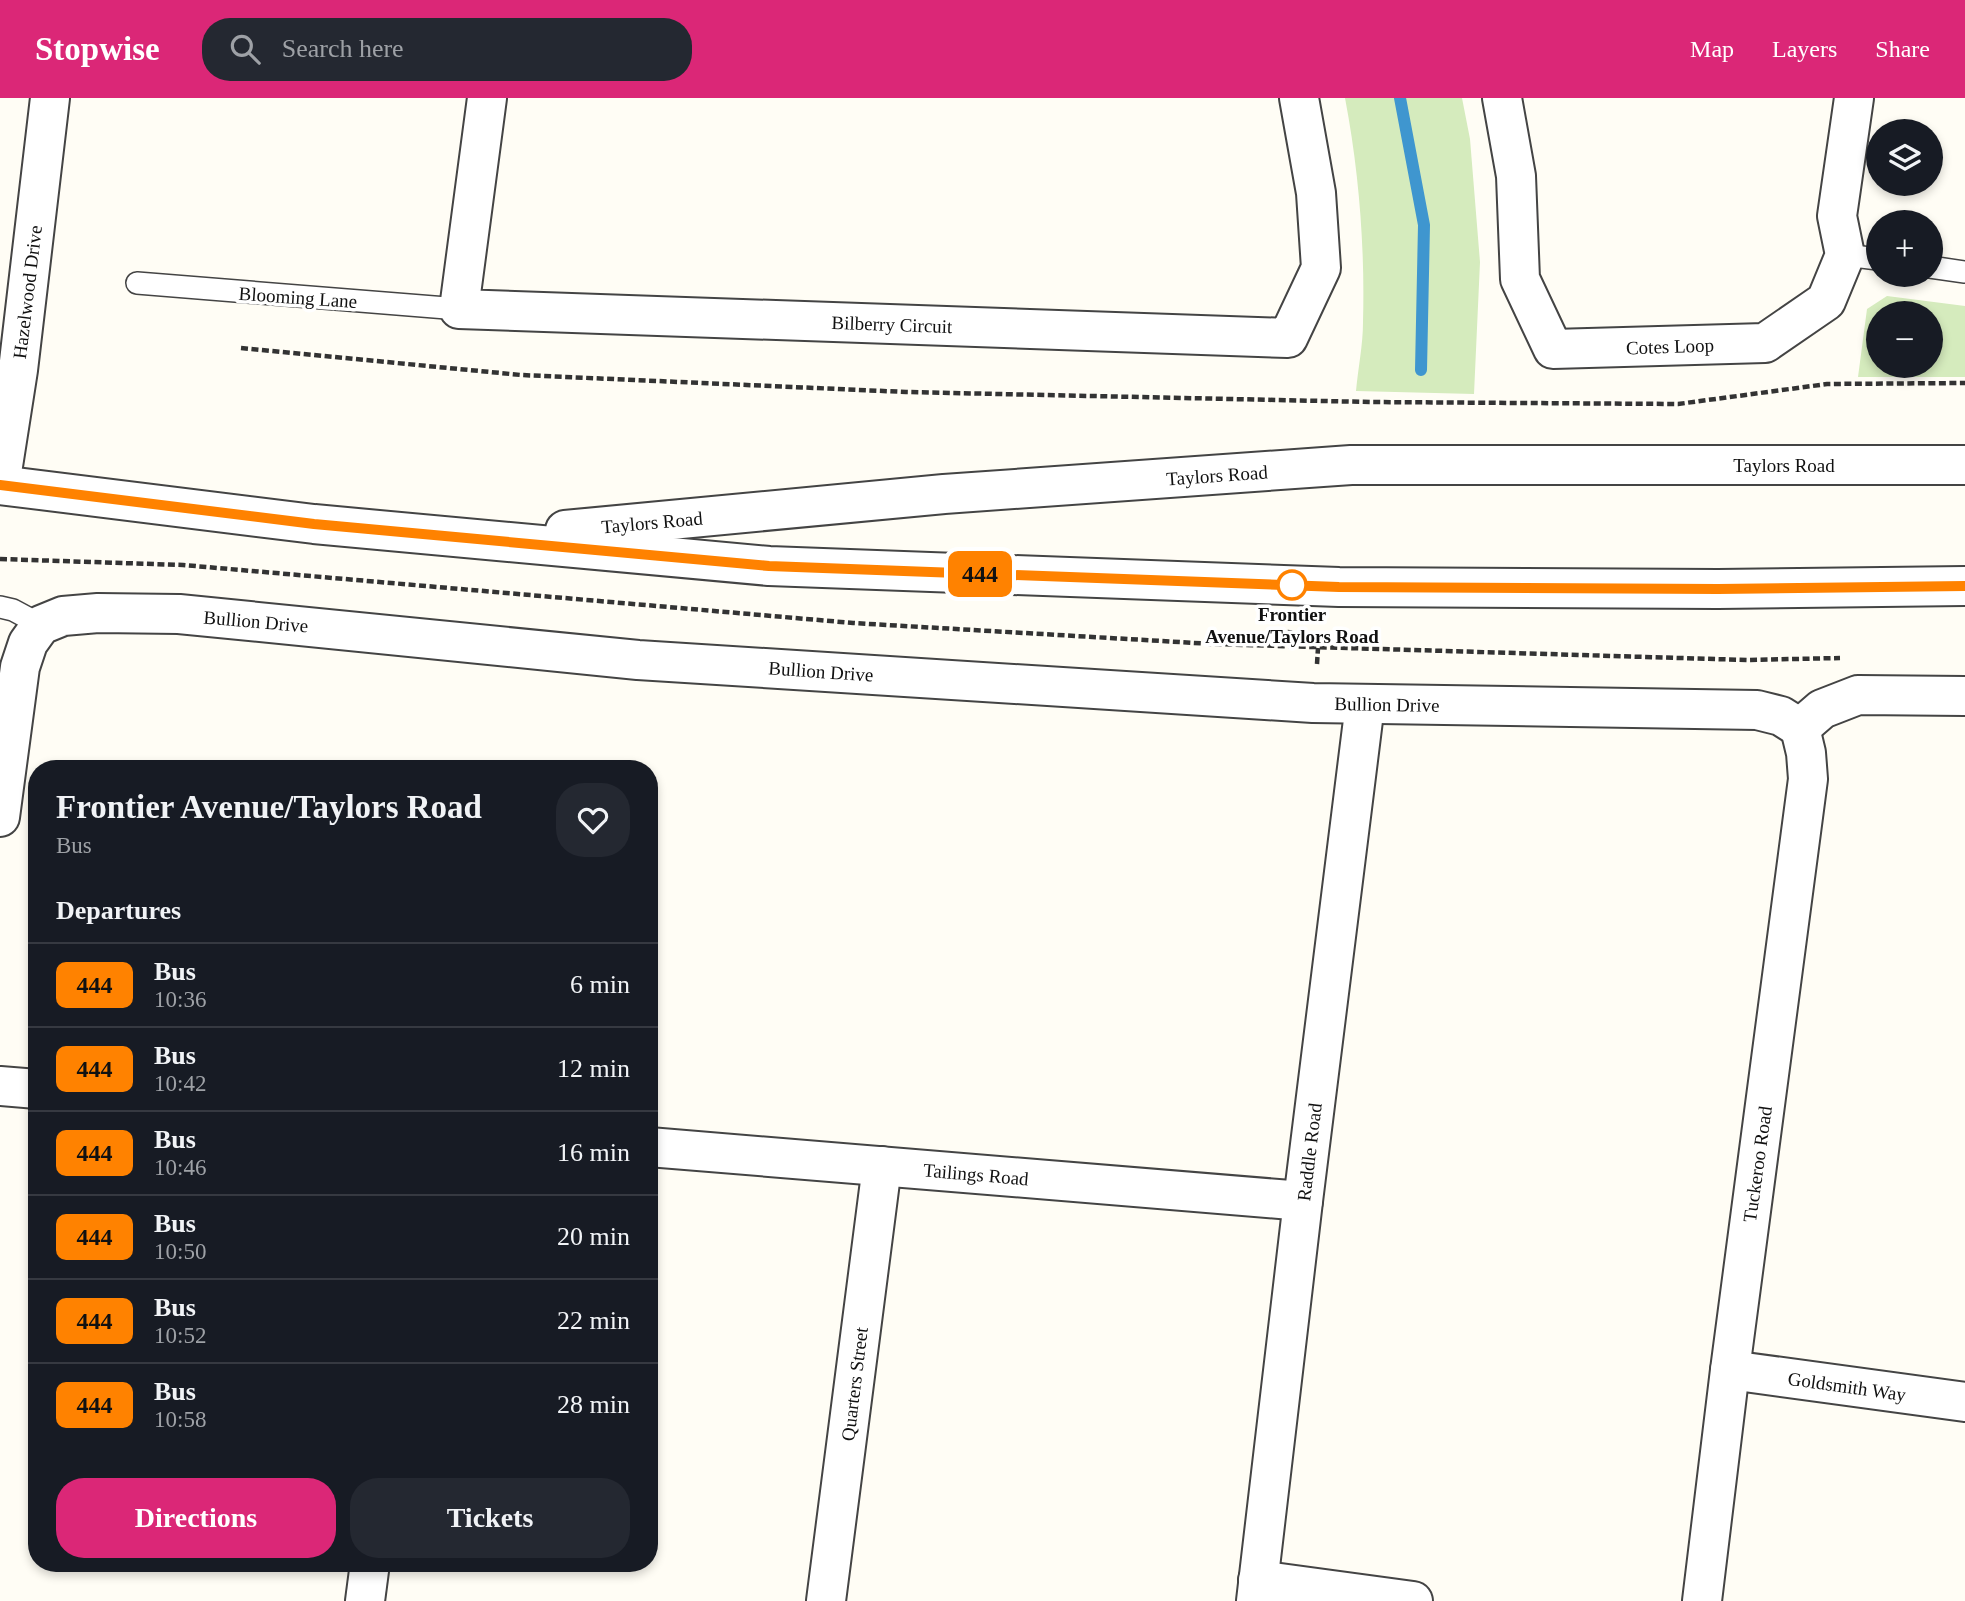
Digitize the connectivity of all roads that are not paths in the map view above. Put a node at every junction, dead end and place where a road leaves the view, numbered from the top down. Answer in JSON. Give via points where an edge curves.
{"nodes":[{"id":1,"x":50,"y":98,"type":"edge"},
{"id":2,"x":487,"y":98,"type":"edge"},
{"id":3,"x":1299,"y":98,"type":"edge"},
{"id":4,"x":1502,"y":98,"type":"edge"},
{"id":5,"x":1854,"y":98,"type":"edge"},
{"id":6,"x":1861,"y":257,"type":"edge"},
{"id":7,"x":1943,"y":269,"type":"edge"},
{"id":8,"x":1965,"y":272,"type":"edge"},
{"id":9,"x":137,"y":283,"type":"dead end"},
{"id":10,"x":459,"y":309,"type":"junction"},
{"id":11,"x":1965,"y":465,"type":"edge"},
{"id":12,"x":0,"y":485,"type":"edge"},
{"id":13,"x":472,"y":539,"type":"junction"},
{"id":14,"x":1965,"y":586,"type":"edge"},
{"id":15,"x":0,"y":607,"type":"edge"},
{"id":16,"x":41,"y":625,"type":"junction"},
{"id":17,"x":1965,"y":696,"type":"edge"},
{"id":18,"x":1365,"y":704,"type":"junction"},
{"id":19,"x":1800,"y":728,"type":"junction"},
{"id":20,"x":0,"y":817,"type":"edge"},
{"id":21,"x":0,"y":1086,"type":"edge"},
{"id":22,"x":28,"y":1088,"type":"edge"},
{"id":23,"x":658,"y":1148,"type":"edge"},
{"id":24,"x":882,"y":1166,"type":"junction"},
{"id":25,"x":1303,"y":1201,"type":"junction"},
{"id":26,"x":1730,"y":1370,"type":"junction"},
{"id":27,"x":1965,"y":1402,"type":"edge"},
{"id":28,"x":369,"y":1572,"type":"edge"},
{"id":29,"x":1257,"y":1591,"type":"edge"},
{"id":30,"x":365,"y":1601,"type":"edge"},
{"id":31,"x":826,"y":1601,"type":"edge"},
{"id":32,"x":1413,"y":1601,"type":"edge"},
{"id":33,"x":1702,"y":1601,"type":"edge"}],
"edges":[{"from":1,"to":12,"type":"street","name":"Hazelwood Drive"},
{"from":2,"to":10,"type":"street"},
{"from":3,"to":10,"type":"street","name":"Bilberry Circuit","via":[[1316,193],[1321,268],[1288,338]]},
{"from":4,"to":6,"type":"street","name":"Cotes Loop","via":[[1516,176],[1520,279],[1553,349],[1765,343],[1826,301]]},
{"from":5,"to":6,"type":"street","name":"Cotes Loop","via":[[1838,216]]},
{"from":7,"to":8,"type":"lane"},
{"from":9,"to":10,"type":"lane","name":"Blooming Lane"},
{"from":11,"to":13,"type":"street","name":"Taylors Road","via":[[1351,465],[944,494]]},
{"from":12,"to":13,"type":"street","name":"Taylors Road"},
{"from":13,"to":14,"type":"street","name":"Taylors Road","via":[[769,566],[1339,587]]},
{"from":15,"to":16,"type":"lane"},
{"from":16,"to":18,"type":"street","name":"Bullion Drive","via":[[63,616],[98,613],[179,614],[638,660]]},
{"from":16,"to":20,"type":"street","via":[[28,643],[20,667]]},
{"from":17,"to":19,"type":"street","via":[[1858,695],[1822,709]]},
{"from":18,"to":19,"type":"street","name":"Bullion Drive","via":[[1757,710],[1781,716]]},
{"from":18,"to":25,"type":"street","name":"Raddle Road"},
{"from":19,"to":26,"type":"street","name":"Tuckeroo Road","via":[[1808,779]]},
{"from":21,"to":22,"type":"street"},
{"from":23,"to":24,"type":"street","name":"Tailings Road"},
{"from":24,"to":25,"type":"street","name":"Tailings Road"},
{"from":24,"to":31,"type":"street","name":"Quarters Street"},
{"from":25,"to":29,"type":"street","name":"Raddle Road"},
{"from":26,"to":27,"type":"street","name":"Goldsmith Way"},
{"from":26,"to":33,"type":"street","name":"Tuckeroo Road"},
{"from":28,"to":30,"type":"street"},
{"from":29,"to":32,"type":"street"}]}
